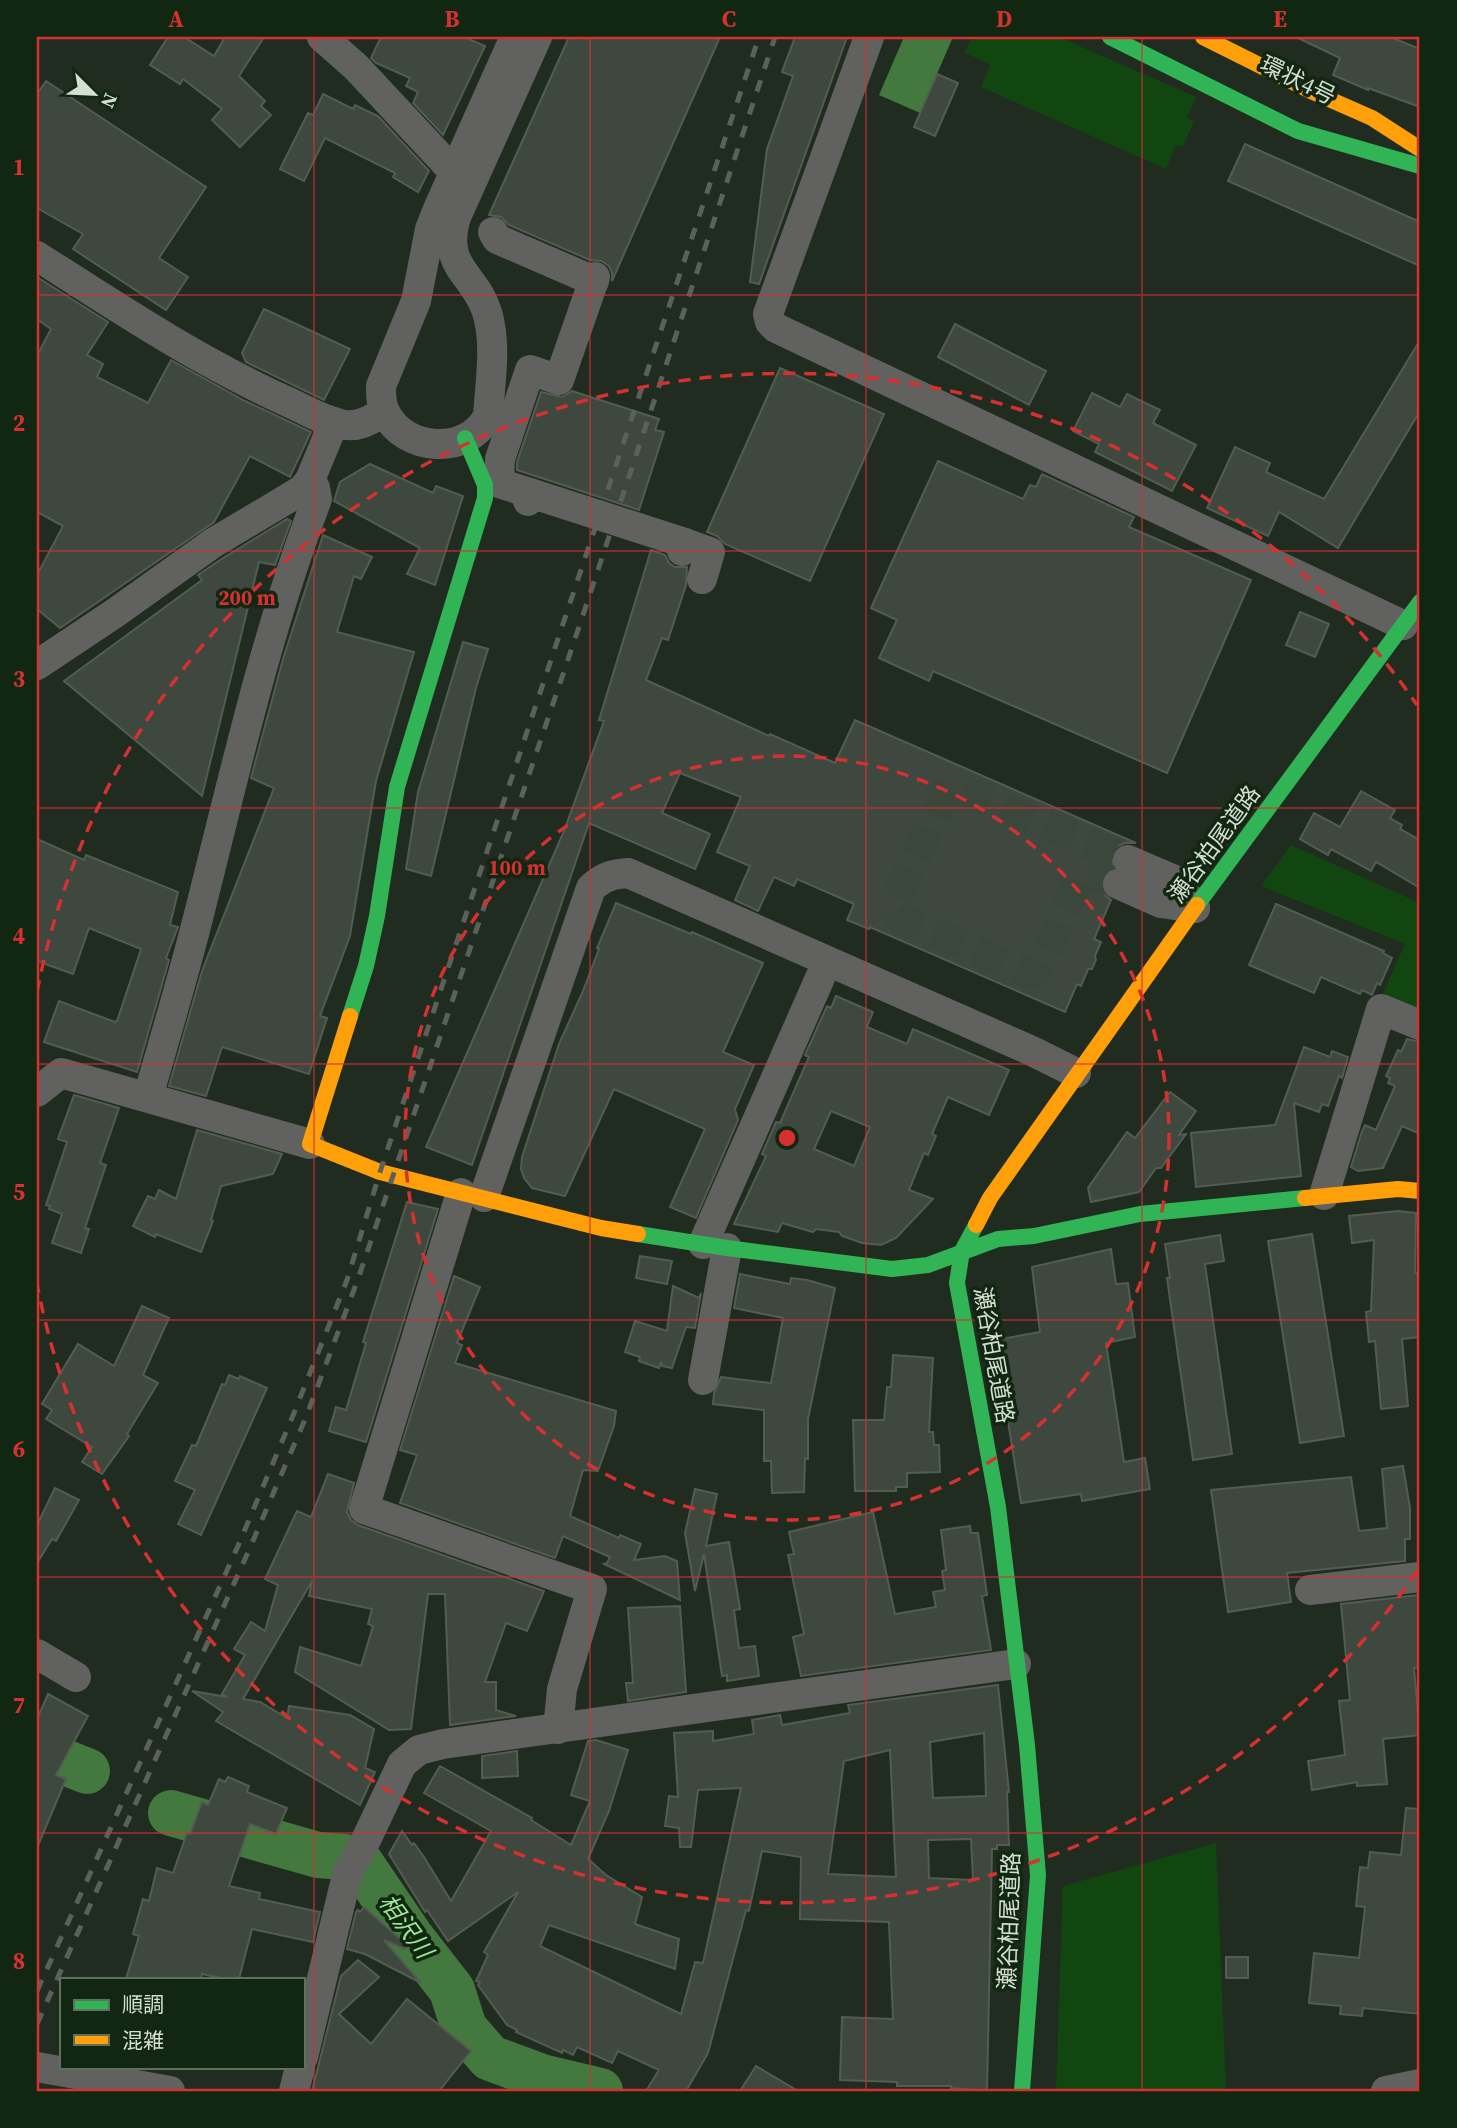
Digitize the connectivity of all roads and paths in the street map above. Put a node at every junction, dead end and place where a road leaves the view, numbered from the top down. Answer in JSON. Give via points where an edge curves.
{"nodes":[{"id":1,"x":321,"y":37,"type":"edge"},
{"id":2,"x":515,"y":37,"type":"edge"},
{"id":3,"x":537,"y":37,"type":"edge"},
{"id":4,"x":869,"y":37,"type":"edge"},
{"id":5,"x":1110,"y":37,"type":"edge"},
{"id":6,"x":1203,"y":37,"type":"edge"},
{"id":7,"x":1346,"y":128,"type":"dead end"},
{"id":8,"x":1420,"y":149,"type":"edge"},
{"id":9,"x":1420,"y":159,"type":"edge"},
{"id":10,"x":1420,"y":166,"type":"edge"},
{"id":11,"x":454,"y":172,"type":"junction"},
{"id":12,"x":493,"y":232,"type":"dead end"},
{"id":13,"x":37,"y":256,"type":"edge"},
{"id":14,"x":481,"y":299,"type":"junction"},
{"id":15,"x":416,"y":300,"type":"junction"},
{"id":16,"x":385,"y":412,"type":"junction"},
{"id":17,"x":334,"y":422,"type":"junction"},
{"id":18,"x":465,"y":439,"type":"junction"},
{"id":19,"x":310,"y":481,"type":"junction"},
{"id":20,"x":702,"y":579,"type":"dead end"},
{"id":21,"x":1412,"y":614,"type":"edge"},
{"id":22,"x":37,"y":666,"type":"edge"},
{"id":23,"x":1123,"y":872,"type":"tunnel mouth"},
{"id":24,"x":1195,"y":908,"type":"junction"},
{"id":25,"x":827,"y":962,"type":"junction"},
{"id":26,"x":1420,"y":1025,"type":"edge"},
{"id":27,"x":1076,"y":1073,"type":"junction"},
{"id":28,"x":37,"y":1093,"type":"edge"},
{"id":29,"x":148,"y":1097,"type":"junction"},
{"id":30,"x":310,"y":1144,"type":"junction"},
{"id":31,"x":1420,"y":1191,"type":"edge"},
{"id":32,"x":473,"y":1195,"type":"junction"},
{"id":33,"x":1324,"y":1195,"type":"junction"},
{"id":34,"x":715,"y":1246,"type":"junction"},
{"id":35,"x":962,"y":1251,"type":"junction"},
{"id":36,"x":703,"y":1380,"type":"dead end"},
{"id":37,"x":1420,"y":1577,"type":"edge"},
{"id":38,"x":1310,"y":1590,"type":"dead end"},
{"id":39,"x":37,"y":1654,"type":"edge"},
{"id":40,"x":1016,"y":1664,"type":"junction"},
{"id":41,"x":76,"y":1677,"type":"dead end"},
{"id":42,"x":558,"y":1729,"type":"junction"},
{"id":43,"x":304,"y":2053,"type":"edge"},
{"id":44,"x":37,"y":2067,"type":"edge"},
{"id":45,"x":300,"y":2068,"type":"edge"},
{"id":46,"x":1420,"y":2084,"type":"edge"},
{"id":47,"x":170,"y":2091,"type":"edge"},
{"id":48,"x":294,"y":2091,"type":"edge"},
{"id":49,"x":1022,"y":2091,"type":"edge"},
{"id":50,"x":1386,"y":2091,"type":"edge"}],
"edges":[{"from":1,"to":11,"type":"street","via":[[356,67]]},
{"from":2,"to":11,"type":"street"},
{"from":3,"to":14,"type":"street","via":[[452,232],[455,259]]},
{"from":4,"to":21,"type":"street","via":[[768,314],[770,322]]},
{"from":5,"to":10,"type":"main road","via":[[1298,131]]},
{"from":6,"to":8,"type":"main road","via":[[1372,118]]},
{"from":7,"to":9,"type":"main road","name":"環状4号"},
{"from":11,"to":15,"type":"street","via":[[430,229]]},
{"from":12,"to":20,"type":"street","bridge":true,"via":[[498,239],[594,279],[559,380],[530,370],[499,483],[529,497],[710,552]]},
{"from":13,"to":17,"type":"street","via":[[223,370]]},
{"from":14,"to":15,"type":"street","via":[[445,286]]},
{"from":14,"to":18,"type":"street","via":[[492,342],[488,416]]},
{"from":15,"to":16,"type":"street","via":[[381,386]]},
{"from":16,"to":17,"type":"street","via":[[355,425]]},
{"from":16,"to":18,"type":"street","via":[[391,422],[417,440],[434,445]]},
{"from":17,"to":19,"type":"street"},
{"from":18,"to":30,"type":"main road","via":[[485,485],[485,498],[397,787],[366,966]]},
{"from":19,"to":22,"type":"street"},
{"from":19,"to":29,"type":"street","via":[[317,499],[271,635]]},
{"from":21,"to":24,"type":"main road","name":"瀬谷柏尾道路"},
{"from":23,"to":24,"type":"street","via":[[1161,903]]},
{"from":24,"to":27,"type":"main road","name":"瀬谷柏尾道路"},
{"from":25,"to":27,"type":"street"},
{"from":25,"to":32,"type":"street","via":[[628,873],[603,877],[592,888]]},
{"from":25,"to":34,"type":"street"},
{"from":26,"to":33,"type":"street","via":[[1381,1009]]},
{"from":27,"to":35,"type":"main road","name":"瀬谷柏尾道路","via":[[990,1198]]},
{"from":28,"to":29,"type":"street","via":[[61,1073]]},
{"from":29,"to":30,"type":"street"},
{"from":30,"to":32,"type":"main road","via":[[380,1172]]},
{"from":31,"to":33,"type":"main road"},
{"from":32,"to":34,"type":"main road","via":[[601,1228]]},
{"from":32,"to":42,"type":"street","via":[[364,1509],[592,1589],[562,1689]]},
{"from":33,"to":35,"type":"main road","via":[[1140,1214],[999,1239]]},
{"from":34,"to":35,"type":"main road","via":[[892,1269],[928,1265]]},
{"from":34,"to":36,"type":"street"},
{"from":35,"to":40,"type":"main road","name":"瀬谷柏尾道路","via":[[957,1283],[998,1507]]},
{"from":37,"to":38,"type":"street"},
{"from":39,"to":41,"type":"street"},
{"from":40,"to":42,"type":"street"},
{"from":40,"to":49,"type":"main road","name":"瀬谷柏尾道路","via":[[1038,1875]]},
{"from":42,"to":43,"type":"street","via":[[443,1744],[419,1750],[402,1764],[354,1862]]},
{"from":44,"to":47,"type":"street"},
{"from":45,"to":48,"type":"street"},
{"from":46,"to":50,"type":"street"}]}
